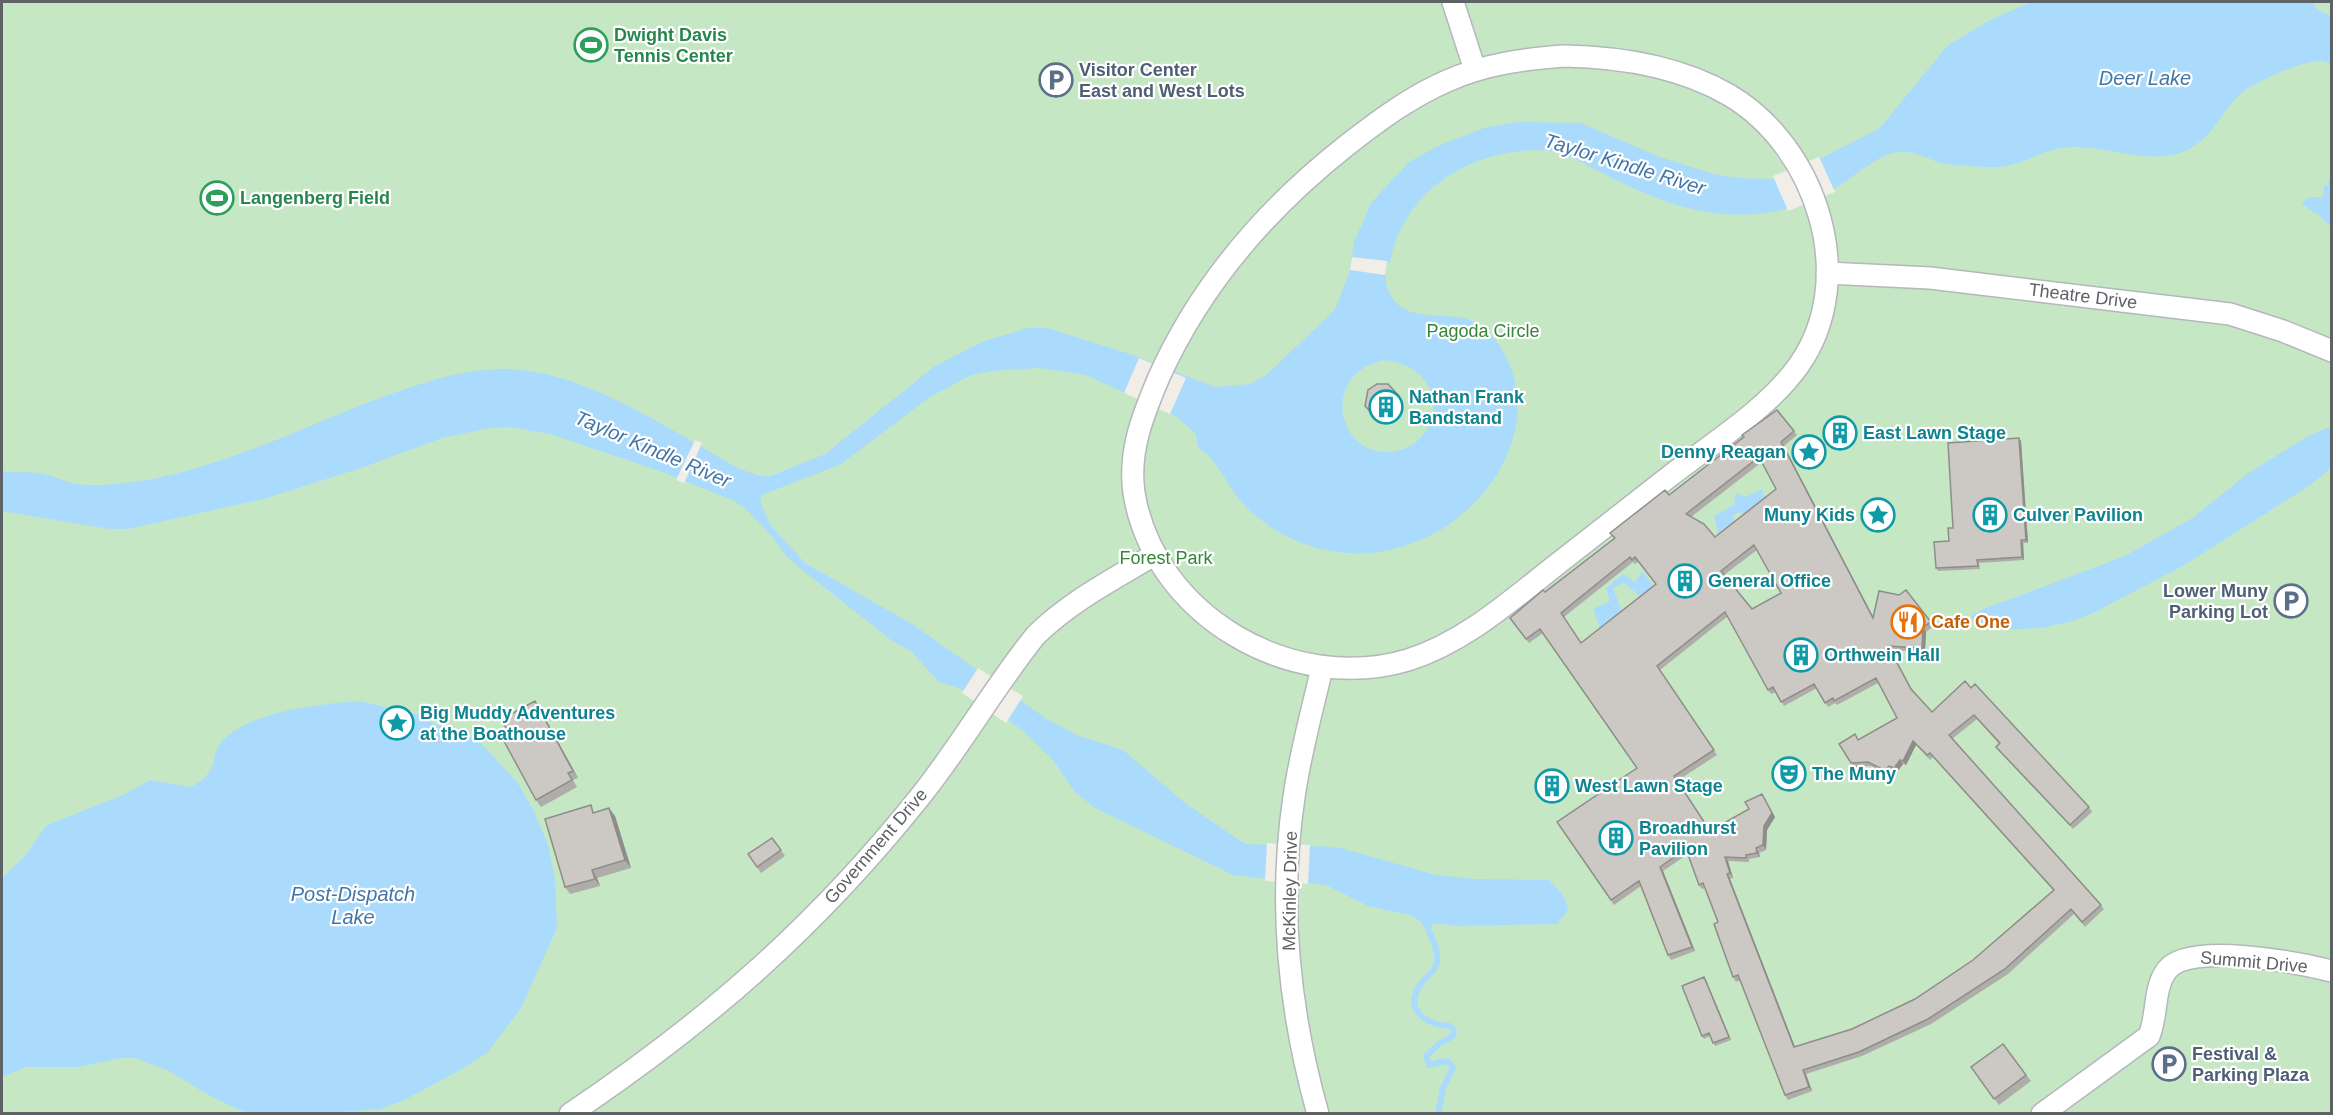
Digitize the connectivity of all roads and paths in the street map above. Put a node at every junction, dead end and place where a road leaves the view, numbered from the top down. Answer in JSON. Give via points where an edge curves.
{"nodes":[{"id":1,"x":1453,"y":2,"type":"edge"},
{"id":2,"x":1475,"y":70,"type":"junction"},
{"id":3,"x":1827,"y":273,"type":"junction"},
{"id":4,"x":2331,"y":351,"type":"edge"},
{"id":5,"x":1154,"y":555,"type":"junction"},
{"id":6,"x":1322,"y":668,"type":"junction"},
{"id":7,"x":2331,"y":971,"type":"edge"},
{"id":8,"x":570,"y":1113,"type":"edge"},
{"id":9,"x":1318,"y":1113,"type":"edge"},
{"id":10,"x":2042,"y":1113,"type":"edge"}],
"edges":[{"from":1,"to":2,"type":"street"},
{"from":2,"to":3,"type":"street","via":[[1516,60],[1564,56],[1617,59],[1650,65],[1726,93],[1776,132],[1794,158],[1827,247]]},
{"from":2,"to":5,"type":"street","via":[[1397,108],[1289,195],[1261,222],[1219,274],[1186,323],[1148,404],[1134,449],[1133,486],[1140,521]]},
{"from":3,"to":4,"type":"street","name":"Theatre Drive","via":[[1929,278],[2230,314]]},
{"from":3,"to":6,"type":"street","via":[[1817,327],[1800,364],[1786,381],[1755,410],[1515,598],[1466,632],[1414,658],[1368,668]]},
{"from":5,"to":6,"type":"street","via":[[1211,621],[1289,661]]},
{"from":5,"to":8,"type":"street","name":"Government Drive","via":[[1080,598],[1036,635],[932,781],[831,900],[772,958],[681,1035]]},
{"from":6,"to":9,"type":"street","name":"McKinley Drive","via":[[1298,772],[1287,885],[1292,988]]},
{"from":7,"to":10,"type":"street","name":"Summit Drive","via":[[2230,957],[2186,957],[2172,963],[2160,984],[2156,1018],[2149,1036]]}]}
